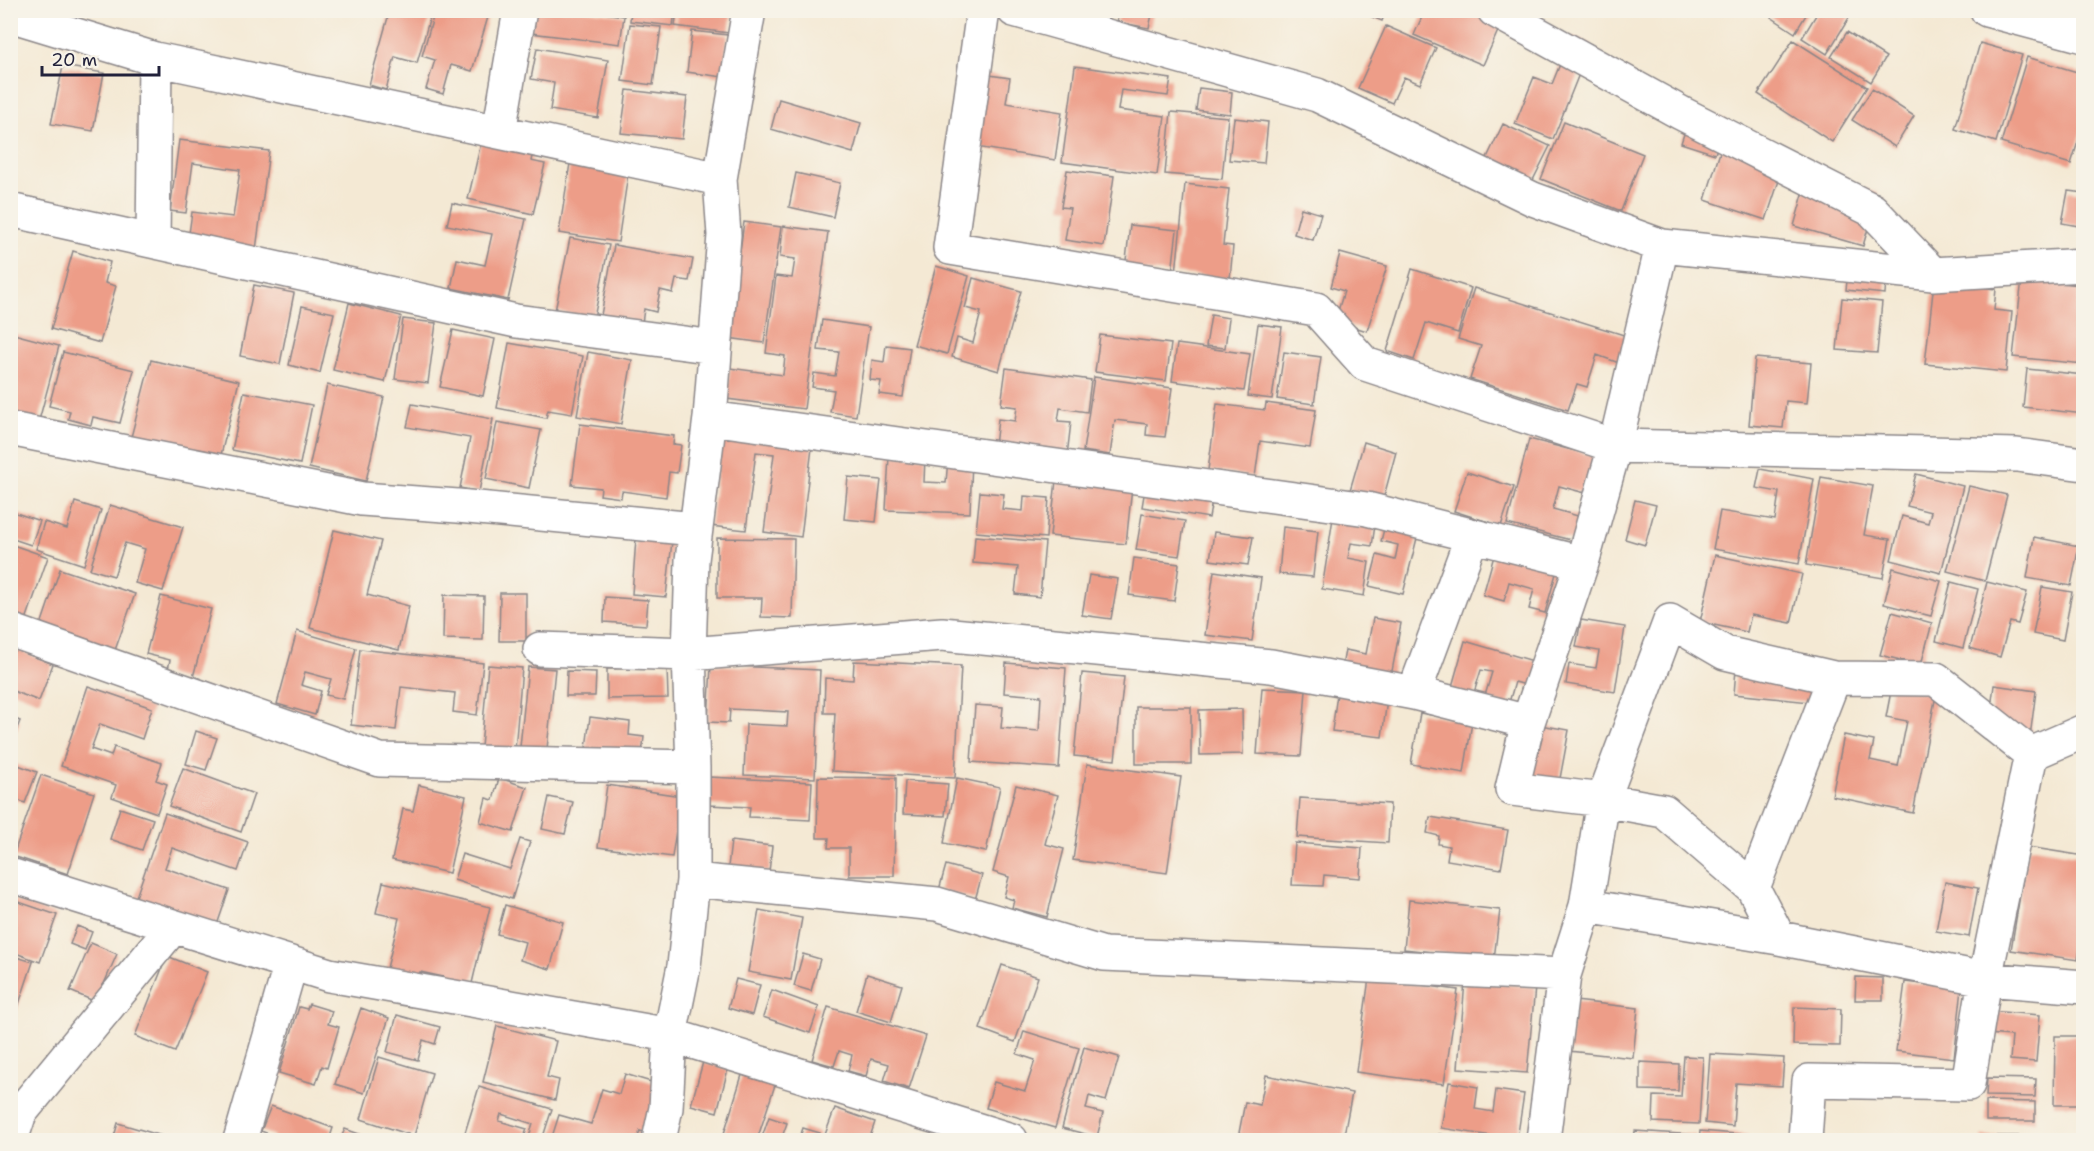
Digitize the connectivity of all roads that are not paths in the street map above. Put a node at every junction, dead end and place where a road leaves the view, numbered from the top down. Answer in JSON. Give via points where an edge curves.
{"nodes":[{"id":1,"x":520,"y":10,"type":"edge"},
{"id":2,"x":749,"y":10,"type":"edge"},
{"id":3,"x":983,"y":10,"type":"edge"},
{"id":4,"x":1014,"y":10,"type":"edge"},
{"id":5,"x":1494,"y":10,"type":"edge"},
{"id":6,"x":1987,"y":10,"type":"edge"},
{"id":7,"x":10,"y":15,"type":"edge"},
{"id":8,"x":2084,"y":36,"type":"edge"},
{"id":9,"x":155,"y":59,"type":"junction"},
{"id":10,"x":499,"y":132,"type":"junction"},
{"id":11,"x":720,"y":179,"type":"junction"},
{"id":12,"x":10,"y":210,"type":"edge"},
{"id":13,"x":153,"y":241,"type":"junction"},
{"id":14,"x":1662,"y":246,"type":"junction"},
{"id":15,"x":2084,"y":265,"type":"edge"},
{"id":16,"x":1933,"y":274,"type":"junction"},
{"id":17,"x":715,"y":347,"type":"junction"},
{"id":18,"x":710,"y":418,"type":"junction"},
{"id":19,"x":10,"y":429,"type":"edge"},
{"id":20,"x":1615,"y":446,"type":"junction"},
{"id":21,"x":2084,"y":464,"type":"edge"},
{"id":22,"x":695,"y":529,"type":"junction"},
{"id":23,"x":1472,"y":536,"type":"junction"},
{"id":24,"x":1582,"y":563,"type":"junction"},
{"id":25,"x":10,"y":630,"type":"edge"},
{"id":26,"x":540,"y":649,"type":"dead end"},
{"id":27,"x":689,"y":654,"type":"junction"},
{"id":28,"x":1834,"y":678,"type":"junction"},
{"id":29,"x":1414,"y":693,"type":"junction"},
{"id":30,"x":1528,"y":722,"type":"junction"},
{"id":31,"x":2084,"y":731,"type":"edge"},
{"id":32,"x":2031,"y":754,"type":"junction"},
{"id":33,"x":693,"y":767,"type":"junction"},
{"id":34,"x":1603,"y":800,"type":"junction"},
{"id":35,"x":10,"y":875,"type":"edge"},
{"id":36,"x":693,"y":880,"type":"junction"},
{"id":37,"x":1753,"y":888,"type":"junction"},
{"id":38,"x":1586,"y":906,"type":"junction"},
{"id":39,"x":173,"y":927,"type":"junction"},
{"id":40,"x":1779,"y":938,"type":"junction"},
{"id":41,"x":291,"y":963,"type":"junction"},
{"id":42,"x":1564,"y":975,"type":"junction"},
{"id":43,"x":1985,"y":979,"type":"junction"},
{"id":44,"x":2084,"y":987,"type":"edge"},
{"id":45,"x":670,"y":1035,"type":"junction"},
{"id":46,"x":11,"y":1140,"type":"edge"},
{"id":47,"x":240,"y":1140,"type":"edge"},
{"id":48,"x":658,"y":1140,"type":"edge"},
{"id":49,"x":1011,"y":1140,"type":"edge"},
{"id":50,"x":1543,"y":1140,"type":"edge"},
{"id":51,"x":1805,"y":1140,"type":"edge"}],
"edges":[{"from":1,"to":10,"type":"street"},
{"from":2,"to":11,"type":"street"},
{"from":3,"to":20,"type":"street","via":[[950,248],[1316,309],[1365,364]]},
{"from":4,"to":14,"type":"street","via":[[1317,95],[1533,199]]},
{"from":5,"to":16,"type":"street","via":[[1681,113],[1872,210]]},
{"from":6,"to":8,"type":"street"},
{"from":7,"to":9,"type":"street"},
{"from":9,"to":10,"type":"street"},
{"from":9,"to":13,"type":"street"},
{"from":10,"to":11,"type":"street"},
{"from":11,"to":17,"type":"street","via":[[724,235]]},
{"from":12,"to":13,"type":"street"},
{"from":13,"to":17,"type":"street","via":[[516,321]]},
{"from":14,"to":16,"type":"street"},
{"from":14,"to":20,"type":"street"},
{"from":15,"to":16,"type":"street"},
{"from":17,"to":18,"type":"street"},
{"from":18,"to":22,"type":"street"},
{"from":18,"to":23,"type":"street","via":[[1367,509]]},
{"from":19,"to":22,"type":"street","via":[[363,499]]},
{"from":20,"to":21,"type":"street","via":[[2017,455]]},
{"from":20,"to":24,"type":"street"},
{"from":22,"to":27,"type":"street"},
{"from":23,"to":24,"type":"street"},
{"from":23,"to":29,"type":"street"},
{"from":24,"to":30,"type":"street"},
{"from":25,"to":33,"type":"street","via":[[380,760]]},
{"from":26,"to":27,"type":"street"},
{"from":27,"to":29,"type":"street","via":[[942,634],[1271,666]]},
{"from":27,"to":33,"type":"street"},
{"from":28,"to":32,"type":"street","via":[[1936,679]]},
{"from":28,"to":34,"type":"street","via":[[1725,653],[1670,621]]},
{"from":28,"to":37,"type":"street"},
{"from":29,"to":30,"type":"street"},
{"from":30,"to":34,"type":"street","via":[[1512,789]]},
{"from":31,"to":32,"type":"street"},
{"from":32,"to":43,"type":"street"},
{"from":33,"to":36,"type":"street"},
{"from":34,"to":37,"type":"street","via":[[1664,811]]},
{"from":34,"to":38,"type":"street"},
{"from":35,"to":39,"type":"street"},
{"from":36,"to":42,"type":"street","via":[[937,904],[1104,954]]},
{"from":36,"to":45,"type":"street","via":[[684,966]]},
{"from":37,"to":40,"type":"street"},
{"from":38,"to":40,"type":"street"},
{"from":38,"to":42,"type":"street"},
{"from":39,"to":41,"type":"street"},
{"from":39,"to":46,"type":"street","via":[[20,1113]]},
{"from":40,"to":43,"type":"street"},
{"from":41,"to":45,"type":"street","via":[[328,975]]},
{"from":41,"to":47,"type":"street"},
{"from":42,"to":50,"type":"street"},
{"from":43,"to":44,"type":"street"},
{"from":43,"to":51,"type":"street","via":[[1968,1084],[1809,1081]]},
{"from":45,"to":48,"type":"street","via":[[666,1108]]},
{"from":45,"to":49,"type":"street"}]}
